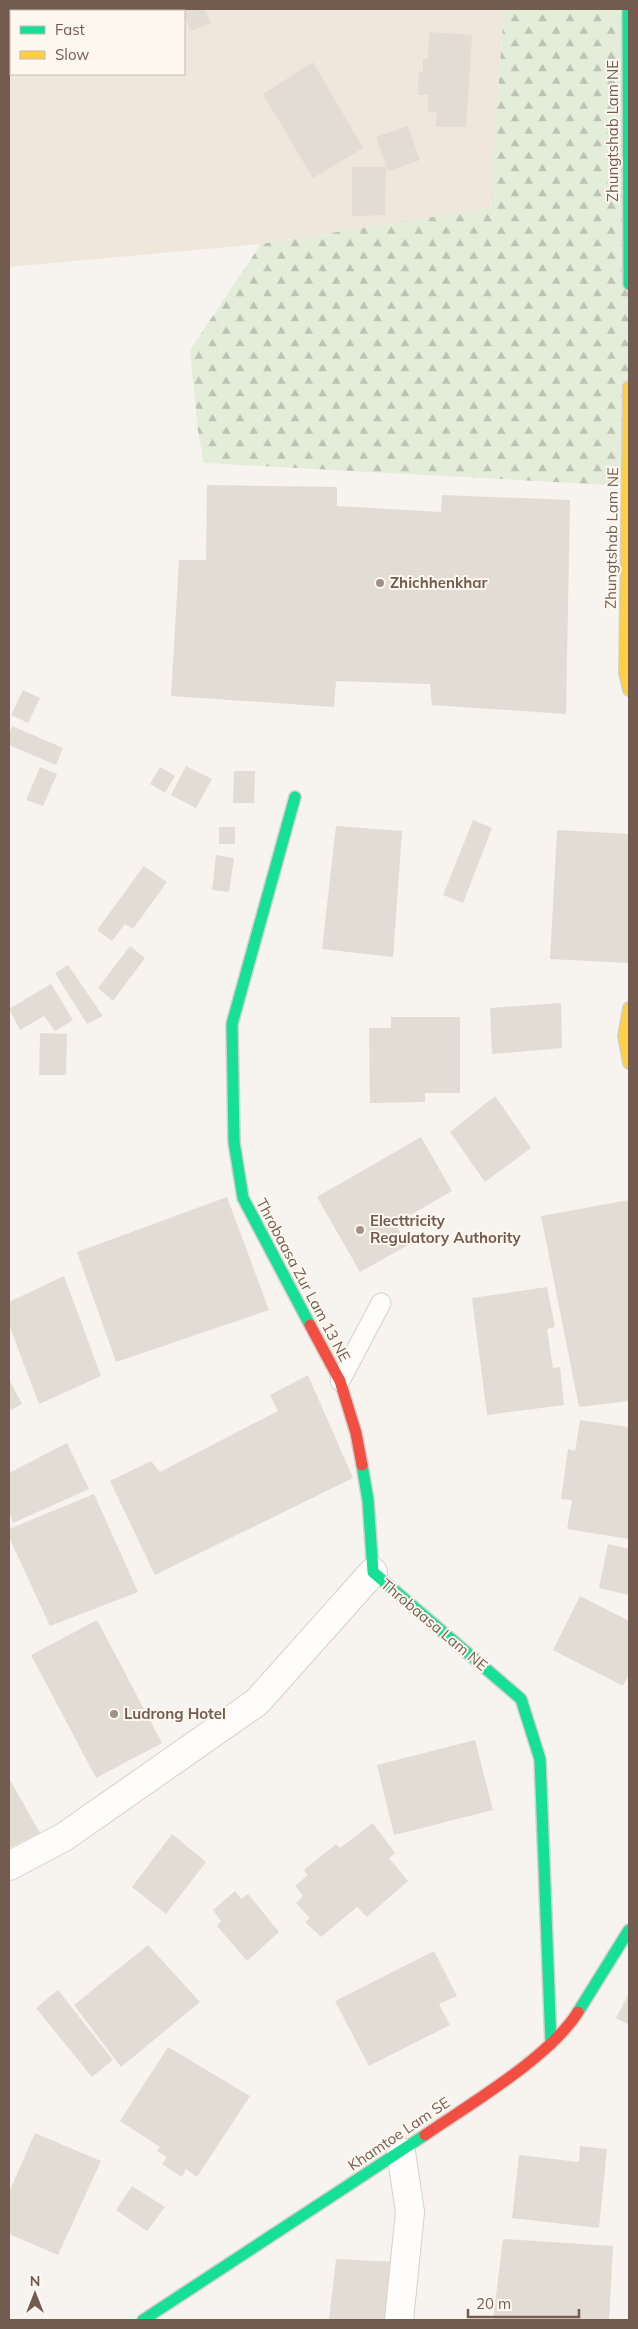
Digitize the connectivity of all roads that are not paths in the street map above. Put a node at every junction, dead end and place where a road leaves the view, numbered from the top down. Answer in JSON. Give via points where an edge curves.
{"nodes":[{"id":1,"x":628,"y":9,"type":"edge"},
{"id":2,"x":629,"y":284,"type":"edge"},
{"id":3,"x":629,"y":387,"type":"edge"},
{"id":4,"x":629,"y":690,"type":"edge"},
{"id":5,"x":295,"y":797,"type":"dead end"},
{"id":6,"x":629,"y":1008,"type":"edge"},
{"id":7,"x":629,"y":1062,"type":"edge"},
{"id":8,"x":381,"y":1303,"type":"dead end"},
{"id":9,"x":340,"y":1381,"type":"junction"},
{"id":10,"x":372,"y":1572,"type":"junction"},
{"id":11,"x":9,"y":1866,"type":"edge"},
{"id":12,"x":629,"y":1930,"type":"edge"},
{"id":13,"x":551,"y":2044,"type":"junction"},
{"id":14,"x":401,"y":2152,"type":"junction"},
{"id":15,"x":143,"y":2320,"type":"edge"},
{"id":16,"x":399,"y":2320,"type":"edge"}],
"edges":[{"from":1,"to":2,"type":"street","name":"Zhungtshab Lam NE"},
{"from":3,"to":4,"type":"street","name":"Zhungtshab Lam NE","via":[[625,673]]},
{"from":5,"to":9,"type":"street","name":"Throbaasa Zur Lam 13 NE","via":[[232,1024],[234,1142],[243,1198]]},
{"from":6,"to":7,"type":"street","via":[[625,1051]]},
{"from":8,"to":9,"type":"lane"},
{"from":9,"to":10,"type":"street","name":"Throbaasa Zur Lam 13 NE","via":[[356,1433],[368,1500]]},
{"from":10,"to":11,"type":"street","name":"Throbaasa Lam NE","via":[[257,1702],[64,1837]]},
{"from":10,"to":13,"type":"street","name":"Throbaasa Lam NE","via":[[521,1699],[540,1759]]},
{"from":12,"to":13,"type":"street","name":"Khamtoe Lam SE","via":[[570,2024]]},
{"from":13,"to":14,"type":"street","name":"Khamtoe Lam SE"},
{"from":14,"to":15,"type":"street","name":"Khamtoe Lam SE"},
{"from":14,"to":16,"type":"street","via":[[410,2212]]}]}
